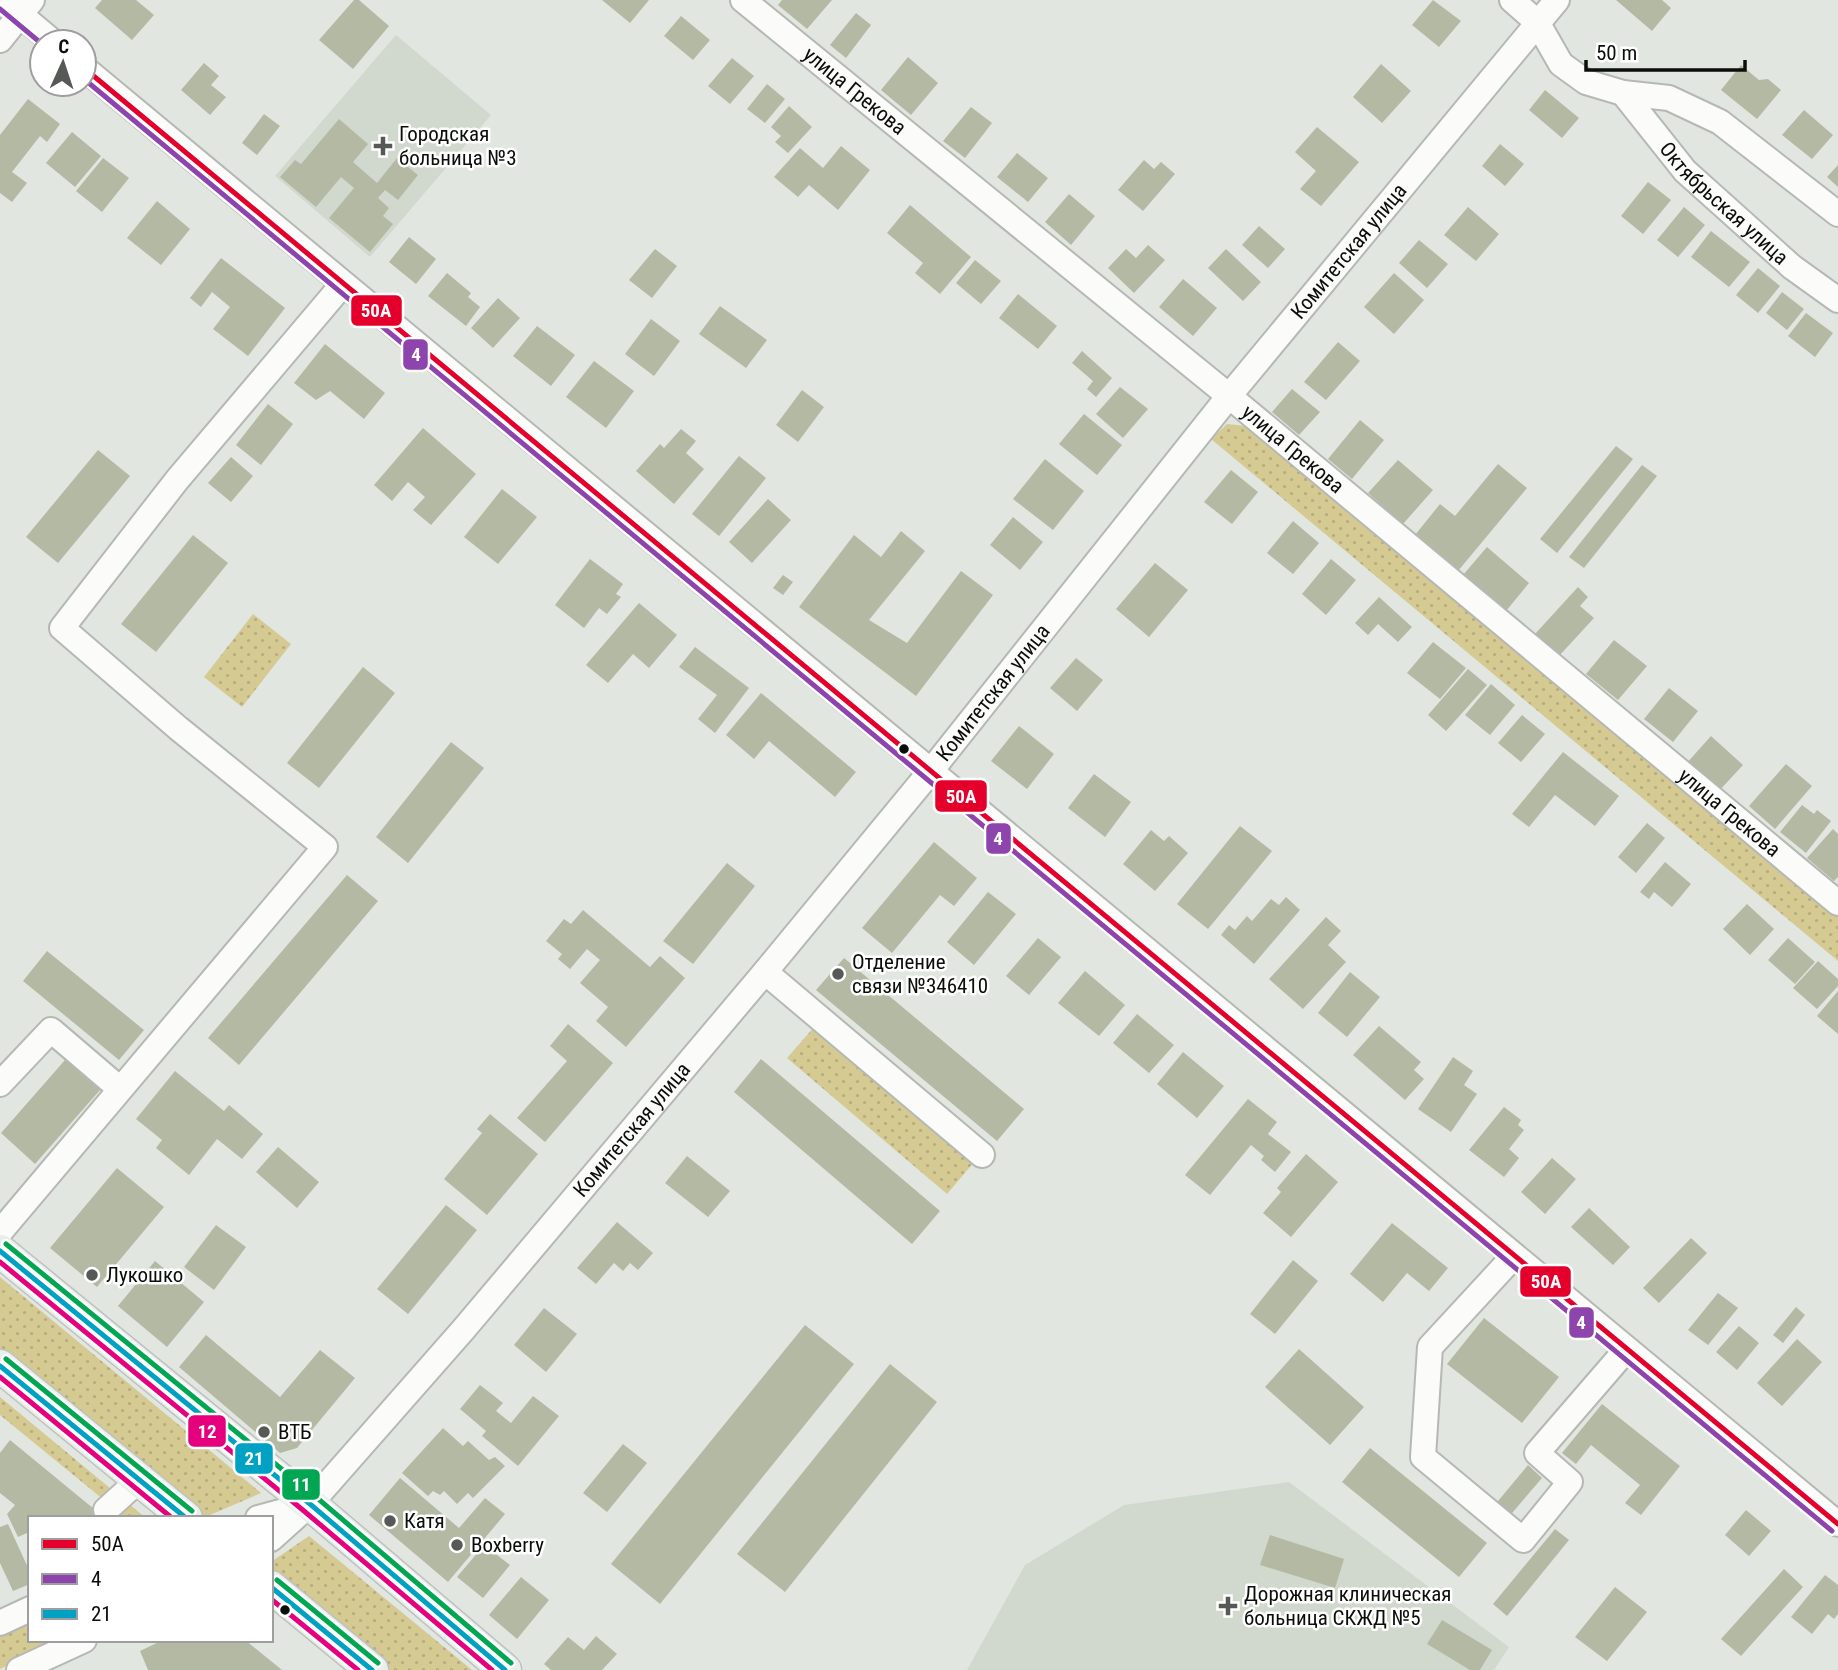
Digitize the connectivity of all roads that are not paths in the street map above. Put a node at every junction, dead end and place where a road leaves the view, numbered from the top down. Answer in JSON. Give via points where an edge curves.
{"nodes":[{"id":1,"x":743,"y":0,"type":"edge"},
{"id":2,"x":1511,"y":0,"type":"edge"},
{"id":3,"x":1557,"y":0,"type":"edge"},
{"id":4,"x":18,"y":5,"type":"edge"},
{"id":5,"x":1537,"y":22,"type":"junction"},
{"id":6,"x":40,"y":28,"type":"edge"},
{"id":7,"x":0,"y":40,"type":"edge"},
{"id":8,"x":98,"y":80,"type":"edge"},
{"id":9,"x":1623,"y":93,"type":"junction"},
{"id":10,"x":1838,"y":215,"type":"edge"},
{"id":11,"x":343,"y":284,"type":"junction"},
{"id":12,"x":1838,"y":300,"type":"edge"},
{"id":13,"x":1229,"y":396,"type":"junction"},
{"id":14,"x":930,"y":772,"type":"junction"},
{"id":15,"x":1838,"y":903,"type":"edge"},
{"id":16,"x":765,"y":972,"type":"junction"},
{"id":17,"x":0,"y":1084,"type":"edge"},
{"id":18,"x":120,"y":1089,"type":"junction"},
{"id":19,"x":982,"y":1155,"type":"dead end"},
{"id":20,"x":0,"y":1232,"type":"edge"},
{"id":21,"x":0,"y":1251,"type":"edge"},
{"id":22,"x":1514,"y":1256,"type":"junction"},
{"id":23,"x":1626,"y":1350,"type":"junction"},
{"id":24,"x":0,"y":1366,"type":"edge"},
{"id":25,"x":139,"y":1480,"type":"junction"},
{"id":26,"x":310,"y":1504,"type":"junction"},
{"id":27,"x":106,"y":1510,"type":"dead end"},
{"id":28,"x":184,"y":1516,"type":"edge"},
{"id":29,"x":265,"y":1516,"type":"edge"},
{"id":30,"x":1838,"y":1524,"type":"edge"},
{"id":31,"x":273,"y":1537,"type":"edge"},
{"id":32,"x":273,"y":1589,"type":"edge"},
{"id":33,"x":28,"y":1610,"type":"edge"},
{"id":34,"x":0,"y":1623,"type":"edge"},
{"id":35,"x":80,"y":1642,"type":"edge"},
{"id":36,"x":19,"y":1670,"type":"edge"},
{"id":37,"x":372,"y":1670,"type":"edge"},
{"id":38,"x":505,"y":1670,"type":"edge"}],
"edges":[{"from":1,"to":13,"type":"street","name":"улица Грекова"},
{"from":2,"to":5,"type":"street","name":"Октябрьская улица"},
{"from":3,"to":5,"type":"street","name":"Комитетская улица"},
{"from":4,"to":6,"type":"street"},
{"from":4,"to":7,"type":"street"},
{"from":5,"to":9,"type":"street","name":"Октябрьская улица","via":[[1561,64],[1586,82]]},
{"from":5,"to":13,"type":"street","name":"Комитетская улица"},
{"from":8,"to":11,"type":"street"},
{"from":9,"to":10,"type":"street","name":"Октябрьская улица","via":[[1669,98],[1720,122]]},
{"from":9,"to":12,"type":"street","name":"Октябрьская улица","via":[[1685,171],[1792,267]]},
{"from":11,"to":14,"type":"street"},
{"from":11,"to":18,"type":"street","via":[[177,480],[62,628],[325,847]]},
{"from":13,"to":14,"type":"street","name":"Комитетская улица"},
{"from":13,"to":15,"type":"street","name":"улица Грекова"},
{"from":14,"to":16,"type":"street","name":"Комитетская улица"},
{"from":14,"to":22,"type":"street"},
{"from":16,"to":19,"type":"street"},
{"from":16,"to":26,"type":"street","name":"Комитетская улица"},
{"from":17,"to":18,"type":"street","via":[[51,1030]]},
{"from":18,"to":20,"type":"street"},
{"from":21,"to":26,"type":"main road"},
{"from":22,"to":23,"type":"street"},
{"from":22,"to":23,"type":"street","via":[[1430,1347],[1423,1457],[1523,1540],[1570,1482],[1537,1453]]},
{"from":23,"to":30,"type":"street"},
{"from":24,"to":25,"type":"main road"},
{"from":25,"to":27,"type":"street"},
{"from":25,"to":28,"type":"main road"},
{"from":26,"to":29,"type":"street"},
{"from":26,"to":31,"type":"street","name":"Комитетская улица"},
{"from":26,"to":38,"type":"main road"},
{"from":32,"to":37,"type":"main road"},
{"from":33,"to":34,"type":"street"},
{"from":35,"to":36,"type":"street"}]}
